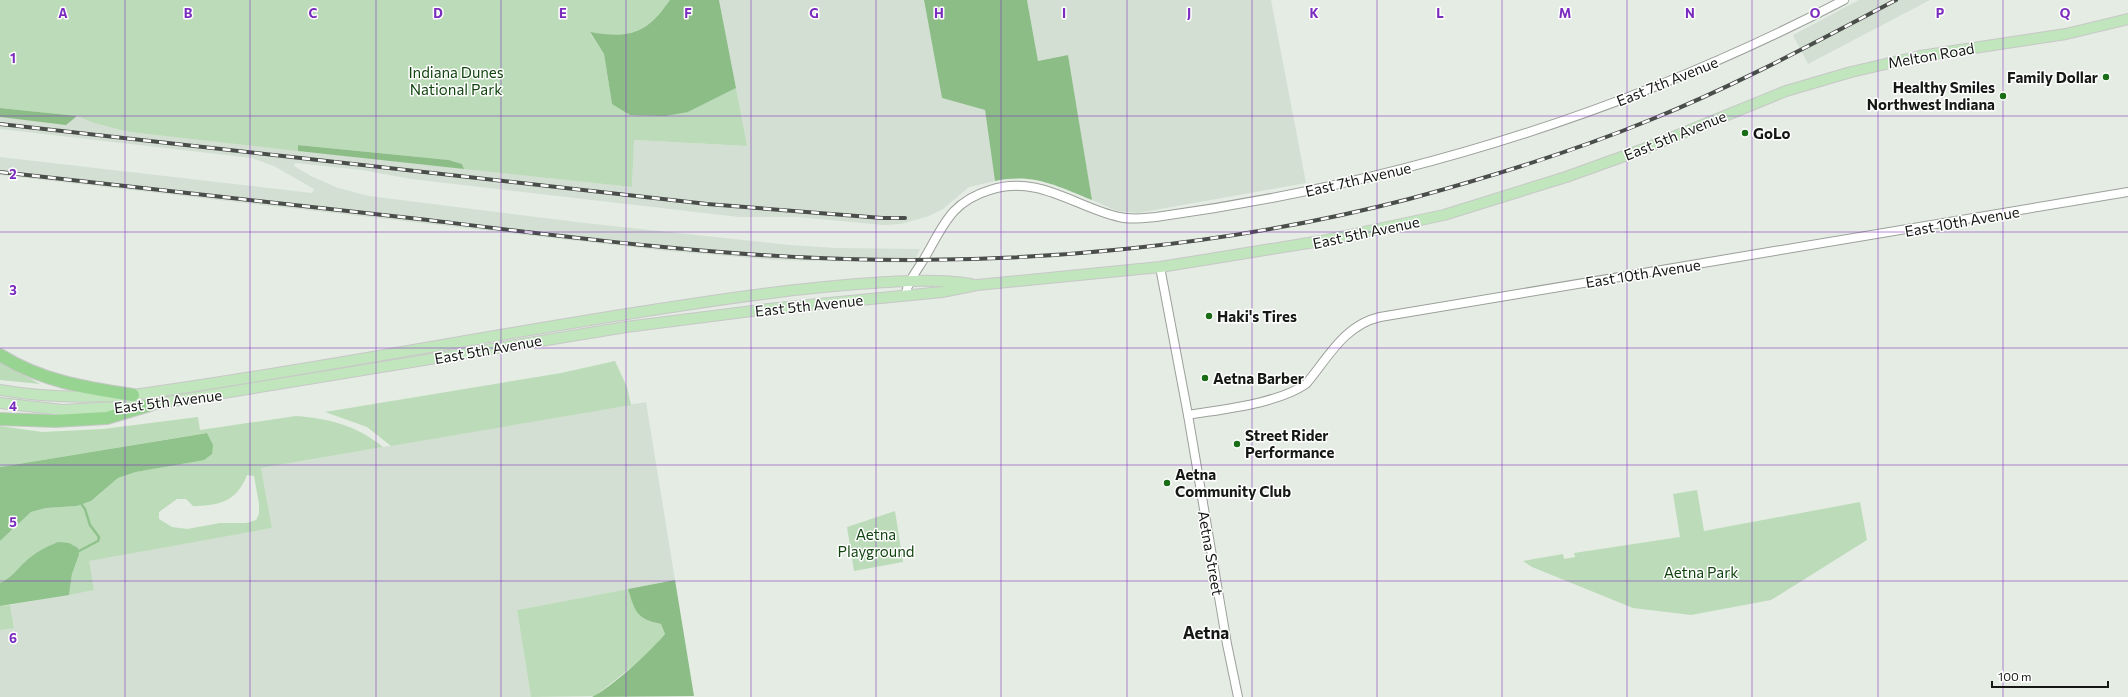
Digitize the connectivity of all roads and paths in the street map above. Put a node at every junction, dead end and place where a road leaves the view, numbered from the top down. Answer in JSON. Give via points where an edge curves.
{"nodes":[{"id":1,"x":1844,"y":0,"type":"edge"},
{"id":2,"x":2128,"y":19,"type":"edge"},
{"id":3,"x":1739,"y":109,"type":"joint"},
{"id":4,"x":2128,"y":192,"type":"edge"},
{"id":5,"x":1160,"y":267,"type":"junction"},
{"id":6,"x":909,"y":281,"type":"junction"},
{"id":7,"x":977,"y":285,"type":"junction"},
{"id":8,"x":905,"y":296,"type":"junction"},
{"id":9,"x":0,"y":355,"type":"edge"},
{"id":10,"x":0,"y":390,"type":"edge"},
{"id":11,"x":133,"y":395,"type":"junction"},
{"id":12,"x":0,"y":404,"type":"edge"},
{"id":13,"x":150,"y":405,"type":"junction"},
{"id":14,"x":1188,"y":415,"type":"junction"},
{"id":15,"x":0,"y":419,"type":"edge"},
{"id":16,"x":1238,"y":697,"type":"edge"}],
"edges":[{"from":1,"to":6,"type":"street","name":"East 7th Avenue","via":[[1709,65],[1570,119],[1427,162],[1301,192],[1137,219],[1108,214],[1057,193],[1034,187],[1015,185],[988,190],[964,203],[947,219]]},
{"from":2,"to":3,"type":"main road","name":"Melton Road","via":[[2066,34],[1977,46],[1883,63],[1807,84]]},
{"from":3,"to":5,"type":"main road","name":"East 5th Avenue","via":[[1641,150],[1566,177],[1444,215],[1322,241]]},
{"from":4,"to":14,"type":"street","name":"East 10th Avenue","via":[[1371,319],[1349,331],[1306,384],[1298,389],[1270,399]]},
{"from":5,"to":7,"type":"main road","name":"East 5th Avenue"},
{"from":5,"to":14,"type":"street","name":"Aetna Street"},
{"from":6,"to":7,"type":"main road","name":"East 5th Avenue","via":[[945,280]]},
{"from":6,"to":8,"type":"street","name":"East 7th Avenue"},
{"from":6,"to":11,"type":"main road","name":"East 5th Avenue","via":[[805,289],[733,298]]},
{"from":7,"to":8,"type":"main road","name":"East 5th Avenue"},
{"from":8,"to":13,"type":"main road","name":"East 5th Avenue","via":[[768,309],[570,335]]},
{"from":9,"to":11,"type":"highway","via":[[52,380]]},
{"from":10,"to":11,"type":"main road","name":"East 5th Avenue","via":[[54,397]]},
{"from":12,"to":13,"type":"main road","name":"East 5th Avenue","via":[[63,410]]},
{"from":13,"to":15,"type":"highway","via":[[107,418],[55,422]]},
{"from":14,"to":16,"type":"street","name":"Aetna Street"}]}
